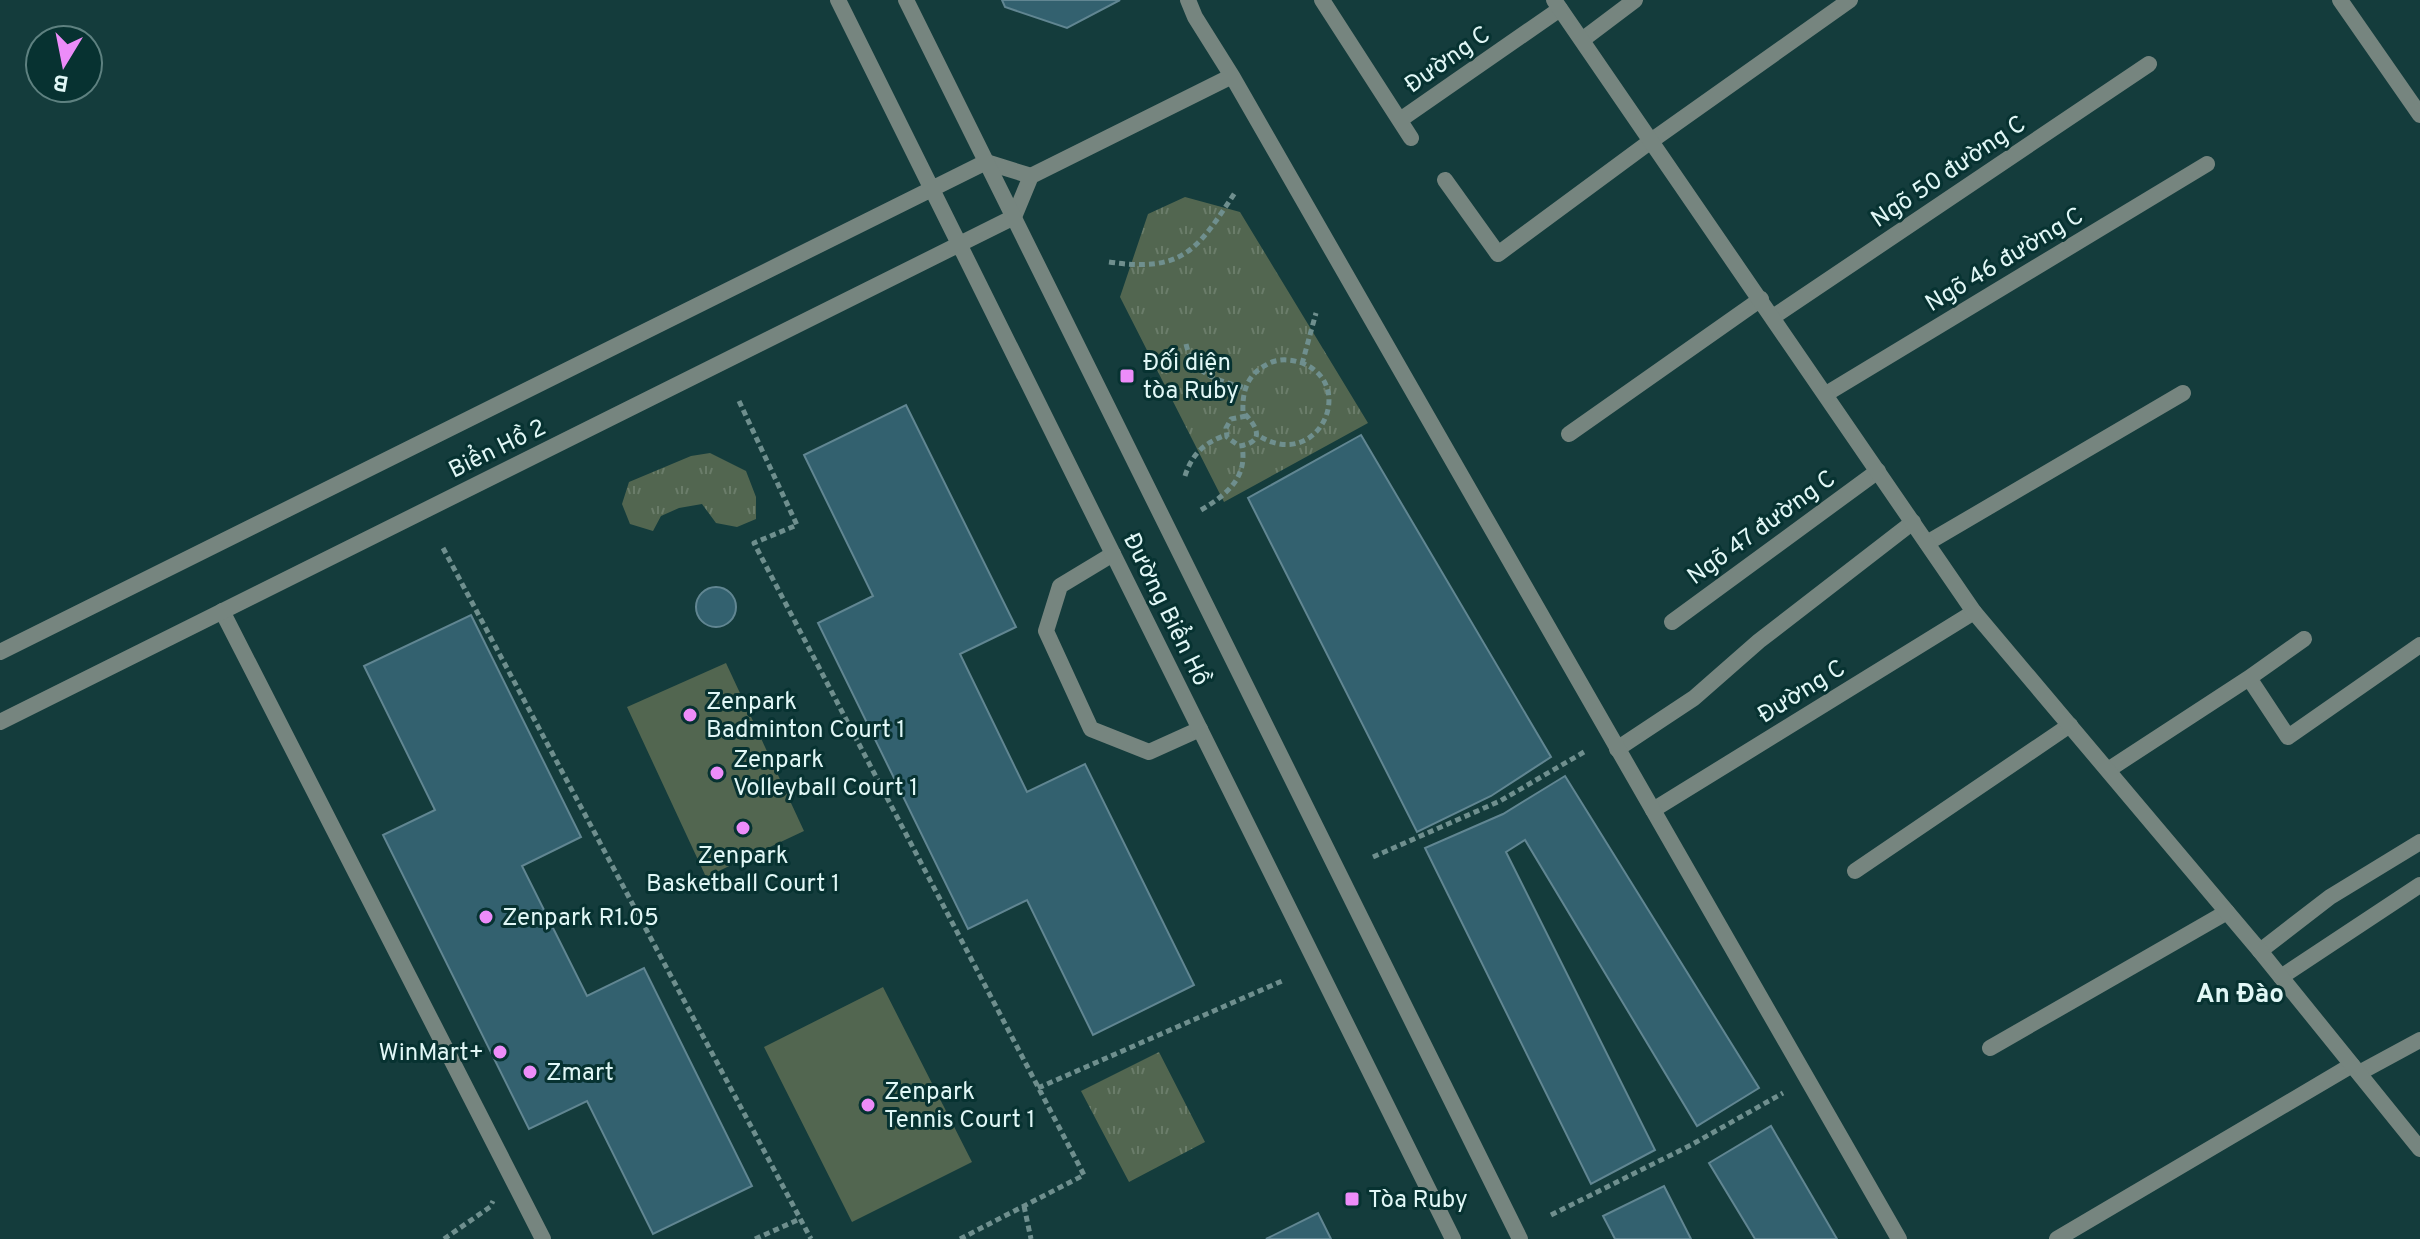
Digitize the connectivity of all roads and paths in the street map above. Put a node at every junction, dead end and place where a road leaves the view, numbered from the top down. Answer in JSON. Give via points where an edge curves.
{"nodes":[{"id":1,"x":838,"y":0,"type":"edge"},
{"id":2,"x":906,"y":0,"type":"edge"},
{"id":3,"x":1188,"y":0,"type":"edge"},
{"id":4,"x":1322,"y":0,"type":"edge"},
{"id":5,"x":1635,"y":0,"type":"edge"},
{"id":6,"x":1850,"y":0,"type":"edge"},
{"id":7,"x":2340,"y":0,"type":"edge"},
{"id":8,"x":1557,"y":5,"type":"edge"},
{"id":9,"x":1582,"y":40,"type":"junction"},
{"id":10,"x":2149,"y":64,"type":"dead end"},
{"id":11,"x":1232,"y":76,"type":"junction"},
{"id":12,"x":2420,"y":115,"type":"edge"},
{"id":13,"x":1400,"y":120,"type":"junction"},
{"id":14,"x":1411,"y":138,"type":"dead end"},
{"id":15,"x":1651,"y":141,"type":"junction"},
{"id":16,"x":986,"y":162,"type":"junction"},
{"id":17,"x":2207,"y":164,"type":"dead end"},
{"id":18,"x":1031,"y":176,"type":"junction"},
{"id":19,"x":1445,"y":180,"type":"dead end"},
{"id":20,"x":932,"y":189,"type":"junction"},
{"id":21,"x":1236,"y":191,"type":"dead end"},
{"id":22,"x":1014,"y":217,"type":"junction"},
{"id":23,"x":960,"y":245,"type":"junction"},
{"id":24,"x":1109,"y":262,"type":"dead end"},
{"id":25,"x":1761,"y":299,"type":"junction"},
{"id":26,"x":1316,"y":313,"type":"dead end"},
{"id":27,"x":1773,"y":317,"type":"junction"},
{"id":28,"x":1186,"y":344,"type":"dead end"},
{"id":29,"x":1302,"y":364,"type":"junction"},
{"id":30,"x":1246,"y":388,"type":"junction"},
{"id":31,"x":2183,"y":393,"type":"dead end"},
{"id":32,"x":1826,"y":394,"type":"junction"},
{"id":33,"x":739,"y":401,"type":"dead end"},
{"id":34,"x":1246,"y":416,"type":"junction"},
{"id":35,"x":1256,"y":434,"type":"junction"},
{"id":36,"x":1569,"y":434,"type":"dead end"},
{"id":37,"x":1226,"y":435,"type":"junction"},
{"id":38,"x":1242,"y":446,"type":"junction"},
{"id":39,"x":1878,"y":471,"type":"junction"},
{"id":40,"x":1185,"y":476,"type":"dead end"},
{"id":41,"x":1201,"y":510,"type":"dead end"},
{"id":42,"x":1913,"y":522,"type":"junction"},
{"id":43,"x":1927,"y":543,"type":"junction"},
{"id":44,"x":443,"y":548,"type":"dead end"},
{"id":45,"x":1113,"y":554,"type":"junction"},
{"id":46,"x":222,"y":611,"type":"junction"},
{"id":47,"x":1974,"y":612,"type":"junction"},
{"id":48,"x":1672,"y":622,"type":"dead end"},
{"id":49,"x":2304,"y":639,"type":"dead end"},
{"id":50,"x":2420,"y":645,"type":"edge"},
{"id":51,"x":0,"y":652,"type":"edge"},
{"id":52,"x":2249,"y":678,"type":"junction"},
{"id":53,"x":0,"y":722,"type":"edge"},
{"id":54,"x":2070,"y":725,"type":"junction"},
{"id":55,"x":1200,"y":729,"type":"junction"},
{"id":56,"x":1617,"y":749,"type":"junction"},
{"id":57,"x":1584,"y":752,"type":"dead end"},
{"id":58,"x":2108,"y":770,"type":"junction"},
{"id":59,"x":1653,"y":810,"type":"junction"},
{"id":60,"x":2420,"y":842,"type":"edge"},
{"id":61,"x":1373,"y":857,"type":"dead end"},
{"id":62,"x":1855,"y":871,"type":"dead end"},
{"id":63,"x":2420,"y":885,"type":"edge"},
{"id":64,"x":2227,"y":912,"type":"junction"},
{"id":65,"x":2260,"y":951,"type":"junction"},
{"id":66,"x":2281,"y":977,"type":"junction"},
{"id":67,"x":1282,"y":981,"type":"dead end"},
{"id":68,"x":2420,"y":1040,"type":"edge"},
{"id":69,"x":1990,"y":1048,"type":"dead end"},
{"id":70,"x":2355,"y":1069,"type":"junction"},
{"id":71,"x":1038,"y":1088,"type":"junction"},
{"id":72,"x":1784,"y":1093,"type":"dead end"},
{"id":73,"x":2420,"y":1149,"type":"edge"},
{"id":74,"x":1024,"y":1206,"type":"junction"},
{"id":75,"x":1551,"y":1215,"type":"dead end"},
{"id":76,"x":800,"y":1219,"type":"junction"},
{"id":77,"x":543,"y":1239,"type":"edge"},
{"id":78,"x":755,"y":1239,"type":"edge"},
{"id":79,"x":811,"y":1239,"type":"edge"},
{"id":80,"x":960,"y":1239,"type":"edge"},
{"id":81,"x":1031,"y":1239,"type":"edge"},
{"id":82,"x":1453,"y":1239,"type":"edge"},
{"id":83,"x":1520,"y":1239,"type":"edge"},
{"id":84,"x":1899,"y":1239,"type":"edge"},
{"id":85,"x":2057,"y":1239,"type":"edge"}],
"edges":[{"from":1,"to":20,"type":"street","name":"Đường Biển Hồ"},
{"from":2,"to":16,"type":"street","name":"Đường Biển Hồ"},
{"from":3,"to":11,"type":"street"},
{"from":4,"to":13,"type":"street","name":"Đường C"},
{"from":5,"to":9,"type":"street"},
{"from":6,"to":15,"type":"street"},
{"from":7,"to":12,"type":"street"},
{"from":8,"to":9,"type":"street","name":"Đường C"},
{"from":8,"to":13,"type":"street","name":"Đường C"},
{"from":9,"to":15,"type":"street","name":"Đường C"},
{"from":10,"to":27,"type":"street","name":"Ngõ 50 đường C"},
{"from":11,"to":18,"type":"street"},
{"from":11,"to":56,"type":"street"},
{"from":13,"to":14,"type":"street","name":"Đường C"},
{"from":15,"to":19,"type":"street","via":[[1498,254]]},
{"from":15,"to":25,"type":"street","name":"Đường C"},
{"from":16,"to":18,"type":"street"},
{"from":16,"to":20,"type":"street","name":"Biển Hồ 2"},
{"from":16,"to":22,"type":"street","name":"Đường Biển Hồ"},
{"from":17,"to":32,"type":"street","name":"Ngõ 46 đường C"},
{"from":18,"to":22,"type":"street"},
{"from":20,"to":23,"type":"street","name":"Đường Biển Hồ"},
{"from":20,"to":51,"type":"street","name":"Biển Hồ 2"},
{"from":21,"to":24,"type":"path","via":[[1200,242],[1181,258],[1156,266]]},
{"from":22,"to":23,"type":"street","name":"Biển Hồ 2"},
{"from":22,"to":83,"type":"street","name":"Đường Biển Hồ"},
{"from":23,"to":45,"type":"street","name":"Đường Biển Hồ"},
{"from":23,"to":46,"type":"street","name":"Biển Hồ 2"},
{"from":25,"to":27,"type":"street","name":"Đường C"},
{"from":25,"to":36,"type":"street"},
{"from":26,"to":29,"type":"path"},
{"from":27,"to":32,"type":"street","name":"Đường C"},
{"from":28,"to":30,"type":"path","via":[[1193,364],[1206,375]]},
{"from":29,"to":30,"type":"path","via":[[1266,364]]},
{"from":29,"to":35,"type":"path","via":[[1326,387],[1328,415],[1322,428],[1285,446]]},
{"from":30,"to":34,"type":"path"},
{"from":31,"to":43,"type":"street"},
{"from":32,"to":39,"type":"street","name":"Đường C"},
{"from":33,"to":71,"type":"path","via":[[797,525],[754,543]]},
{"from":34,"to":35,"type":"path"},
{"from":34,"to":37,"type":"path","via":[[1231,419]]},
{"from":35,"to":38,"type":"path"},
{"from":37,"to":38,"type":"path"},
{"from":37,"to":40,"type":"path","via":[[1205,444]]},
{"from":38,"to":41,"type":"path","via":[[1240,476]]},
{"from":39,"to":42,"type":"street","name":"Đường C"},
{"from":39,"to":48,"type":"street","name":"Ngõ 47 đường C"},
{"from":42,"to":43,"type":"street","name":"Đường C"},
{"from":42,"to":56,"type":"street","via":[[1694,698]]},
{"from":43,"to":47,"type":"street","name":"Đường C"},
{"from":44,"to":76,"type":"path"},
{"from":45,"to":55,"type":"street","name":"Đường Biển Hồ"},
{"from":45,"to":55,"type":"street","via":[[1060,586],[1046,631],[1091,729],[1149,752]]},
{"from":46,"to":53,"type":"street","name":"Biển Hồ 2"},
{"from":46,"to":77,"type":"street"},
{"from":47,"to":54,"type":"street","name":"Đường C"},
{"from":47,"to":59,"type":"street","name":"Đường C"},
{"from":49,"to":52,"type":"street"},
{"from":50,"to":52,"type":"street","via":[[2288,737]]},
{"from":52,"to":58,"type":"street"},
{"from":54,"to":58,"type":"street","name":"Đường C"},
{"from":54,"to":62,"type":"street"},
{"from":55,"to":82,"type":"street","name":"Đường Biển Hồ"},
{"from":56,"to":59,"type":"street"},
{"from":57,"to":61,"type":"path","via":[[1500,801]]},
{"from":58,"to":64,"type":"street","name":"Đường C"},
{"from":59,"to":84,"type":"street"},
{"from":60,"to":65,"type":"street","via":[[2330,897]]},
{"from":63,"to":66,"type":"street"},
{"from":64,"to":65,"type":"street","name":"Đường C"},
{"from":64,"to":69,"type":"street"},
{"from":65,"to":66,"type":"street","name":"Đường C"},
{"from":66,"to":70,"type":"street","name":"Đường C"},
{"from":67,"to":71,"type":"path"},
{"from":68,"to":70,"type":"street"},
{"from":70,"to":73,"type":"street","name":"Đường C"},
{"from":70,"to":85,"type":"street"},
{"from":71,"to":74,"type":"path","via":[[1084,1175]]},
{"from":72,"to":75,"type":"path"},
{"from":74,"to":80,"type":"path"},
{"from":74,"to":81,"type":"path"},
{"from":76,"to":78,"type":"path"},
{"from":76,"to":79,"type":"path"}]}
